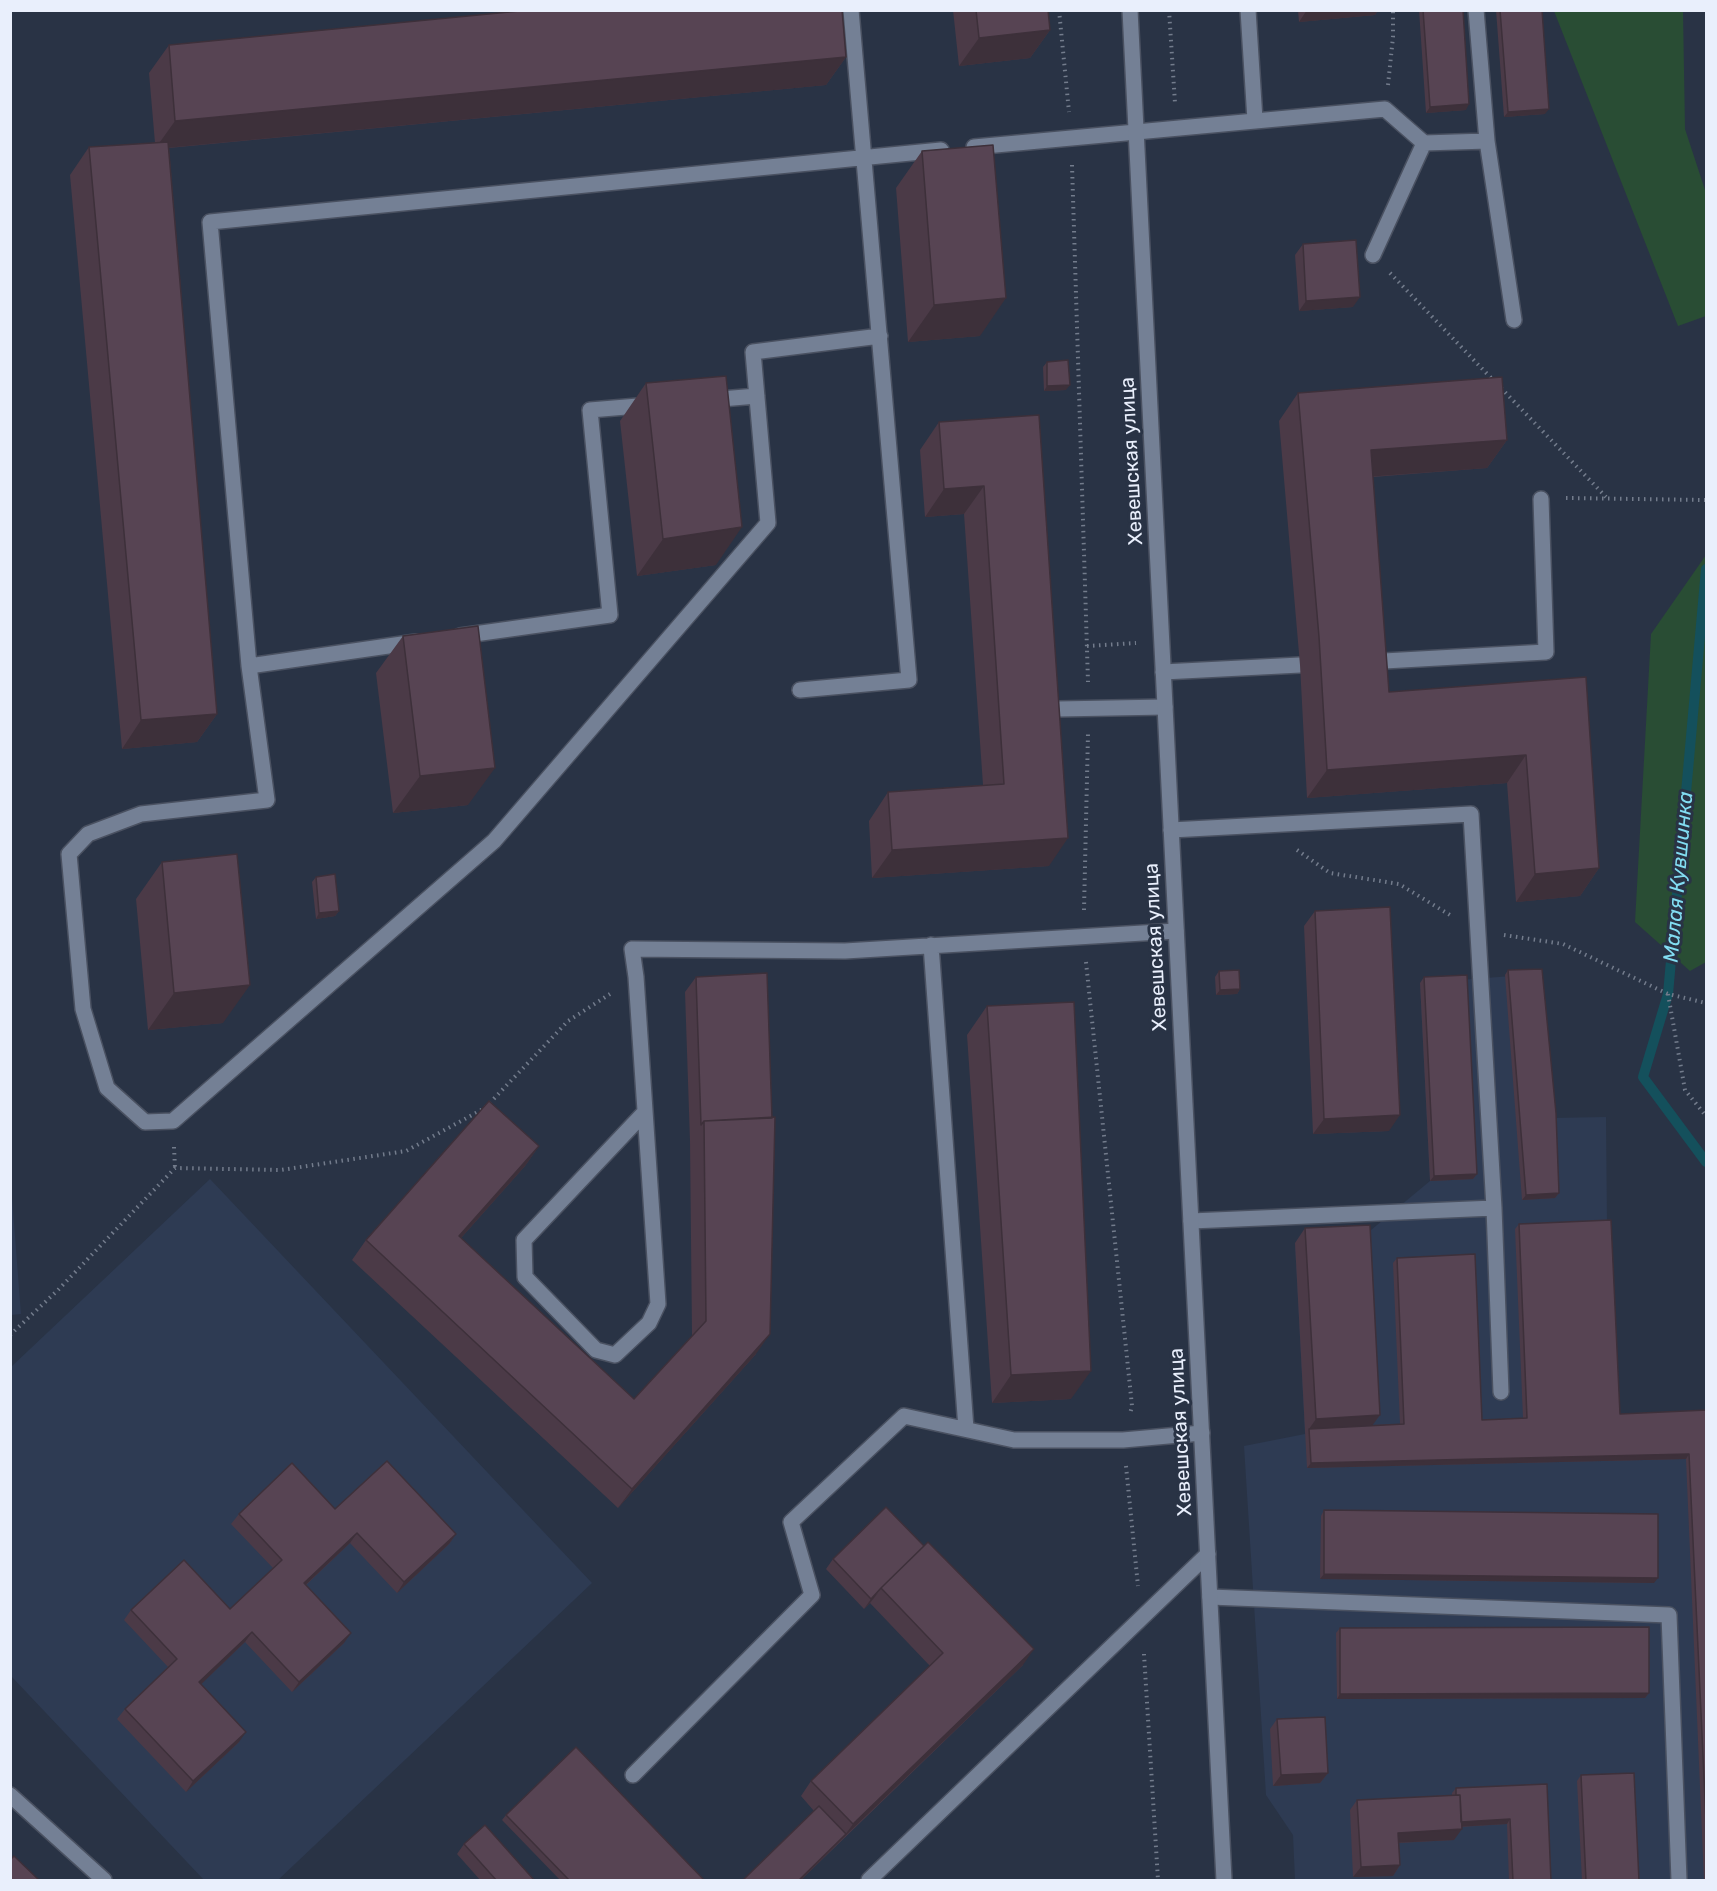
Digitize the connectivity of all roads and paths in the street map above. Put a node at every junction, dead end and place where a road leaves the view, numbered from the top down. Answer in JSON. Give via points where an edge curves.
{"nodes":[{"id":1,"x":851,"y":10,"type":"edge"},
{"id":2,"x":1130,"y":10,"type":"edge"},
{"id":3,"x":1169,"y":10,"type":"edge"},
{"id":4,"x":1248,"y":10,"type":"edge"},
{"id":5,"x":1393,"y":10,"type":"edge"},
{"id":6,"x":1476,"y":10,"type":"edge"},
{"id":7,"x":1385,"y":109,"type":"junction"},
{"id":8,"x":1255,"y":120,"type":"junction"},
{"id":9,"x":1176,"y":127,"type":"junction"},
{"id":10,"x":1136,"y":130,"type":"junction"},
{"id":11,"x":1487,"y":141,"type":"junction"},
{"id":12,"x":1424,"y":143,"type":"junction"},
{"id":13,"x":865,"y":157,"type":"junction"},
{"id":14,"x":1373,"y":255,"type":"joint"},
{"id":15,"x":1514,"y":320,"type":"dead end"},
{"id":16,"x":880,"y":336,"type":"junction"},
{"id":17,"x":757,"y":396,"type":"junction"},
{"id":18,"x":697,"y":401,"type":"edge"},
{"id":19,"x":662,"y":404,"type":"edge"},
{"id":20,"x":1606,"y":497,"type":"junction"},
{"id":21,"x":1541,"y":499,"type":"joint"},
{"id":22,"x":1707,"y":500,"type":"edge"},
{"id":23,"x":1136,"y":643,"type":"dead end"},
{"id":24,"x":1087,"y":646,"type":"dead end"},
{"id":25,"x":1366,"y":662,"type":"edge"},
{"id":26,"x":1300,"y":665,"type":"dead end"},
{"id":27,"x":249,"y":666,"type":"junction"},
{"id":28,"x":1163,"y":672,"type":"junction"},
{"id":29,"x":800,"y":690,"type":"dead end"},
{"id":30,"x":1165,"y":707,"type":"junction"},
{"id":31,"x":1058,"y":709,"type":"edge"},
{"id":32,"x":1172,"y":830,"type":"junction"},
{"id":33,"x":1176,"y":931,"type":"junction"},
{"id":34,"x":931,"y":945,"type":"junction"},
{"id":35,"x":636,"y":977,"type":"junction"},
{"id":36,"x":1668,"y":994,"type":"dead end"},
{"id":37,"x":644,"y":1113,"type":"junction"},
{"id":38,"x":1707,"y":1116,"type":"edge"},
{"id":39,"x":1494,"y":1208,"type":"junction"},
{"id":40,"x":1191,"y":1221,"type":"junction"},
{"id":41,"x":10,"y":1335,"type":"edge"},
{"id":42,"x":1501,"y":1392,"type":"dead end"},
{"id":43,"x":966,"y":1429,"type":"junction"},
{"id":44,"x":1202,"y":1433,"type":"junction"},
{"id":45,"x":1208,"y":1554,"type":"junction"},
{"id":46,"x":1210,"y":1597,"type":"junction"},
{"id":47,"x":633,"y":1775,"type":"dead end"},
{"id":48,"x":10,"y":1795,"type":"edge"},
{"id":49,"x":104,"y":1881,"type":"edge"},
{"id":50,"x":869,"y":1881,"type":"edge"},
{"id":51,"x":1224,"y":1881,"type":"edge"},
{"id":52,"x":1679,"y":1881,"type":"edge"}],
"edges":[{"from":1,"to":13,"type":"street"},
{"from":2,"to":10,"type":"street","name":"Хевешская улица"},
{"from":3,"to":9,"type":"path"},
{"from":4,"to":8,"type":"street"},
{"from":5,"to":7,"type":"path"},
{"from":6,"to":11,"type":"street"},
{"from":7,"to":8,"type":"street"},
{"from":7,"to":12,"type":"street"},
{"from":8,"to":9,"type":"street"},
{"from":9,"to":10,"type":"street"},
{"from":10,"to":13,"type":"street"},
{"from":10,"to":28,"type":"street","name":"Хевешская улица"},
{"from":11,"to":12,"type":"street"},
{"from":11,"to":15,"type":"street"},
{"from":12,"to":14,"type":"street"},
{"from":13,"to":16,"type":"street"},
{"from":13,"to":27,"type":"street","via":[[210,222]]},
{"from":14,"to":20,"type":"path"},
{"from":16,"to":17,"type":"street","via":[[753,352]]},
{"from":16,"to":29,"type":"street","via":[[909,680]]},
{"from":17,"to":18,"type":"street"},
{"from":17,"to":27,"type":"street","via":[[768,524],[494,841],[173,1121],[145,1122],[107,1088],[83,1009],[69,854],[88,834],[141,814],[267,800]]},
{"from":19,"to":27,"type":"street","via":[[590,410],[610,615]]},
{"from":20,"to":21,"type":"path"},
{"from":20,"to":22,"type":"path"},
{"from":21,"to":25,"type":"street","via":[[1546,652]]},
{"from":23,"to":24,"type":"path"},
{"from":26,"to":28,"type":"street"},
{"from":28,"to":30,"type":"street","name":"Хевешская улица"},
{"from":30,"to":31,"type":"street"},
{"from":30,"to":32,"type":"street","name":"Хевешская улица"},
{"from":32,"to":33,"type":"street","name":"Хевешская улица"},
{"from":32,"to":39,"type":"street","via":[[1472,814]]},
{"from":33,"to":34,"type":"street"},
{"from":33,"to":40,"type":"street","name":"Хевешская улица"},
{"from":34,"to":35,"type":"street","via":[[845,951],[632,949]]},
{"from":34,"to":43,"type":"street"},
{"from":35,"to":37,"type":"street"},
{"from":35,"to":41,"type":"path","via":[[568,1021],[484,1108],[406,1151],[281,1170],[176,1168]]},
{"from":36,"to":38,"type":"path","via":[[1685,1090]]},
{"from":37,"to":37,"type":"street","via":[[658,1305],[649,1323],[615,1355],[596,1350],[525,1277],[524,1240]]},
{"from":39,"to":40,"type":"street"},
{"from":39,"to":42,"type":"street"},
{"from":40,"to":44,"type":"street","name":"Хевешская улица"},
{"from":43,"to":44,"type":"street","via":[[1014,1440],[1123,1440]]},
{"from":43,"to":47,"type":"street","via":[[904,1416],[791,1522],[812,1595]]},
{"from":44,"to":45,"type":"street","name":"Хевешская улица"},
{"from":45,"to":46,"type":"street","name":"Хевешская улица"},
{"from":45,"to":50,"type":"street"},
{"from":46,"to":51,"type":"street","name":"Хевешская улица"},
{"from":46,"to":52,"type":"street","via":[[1669,1615]]},
{"from":48,"to":49,"type":"street"}]}
